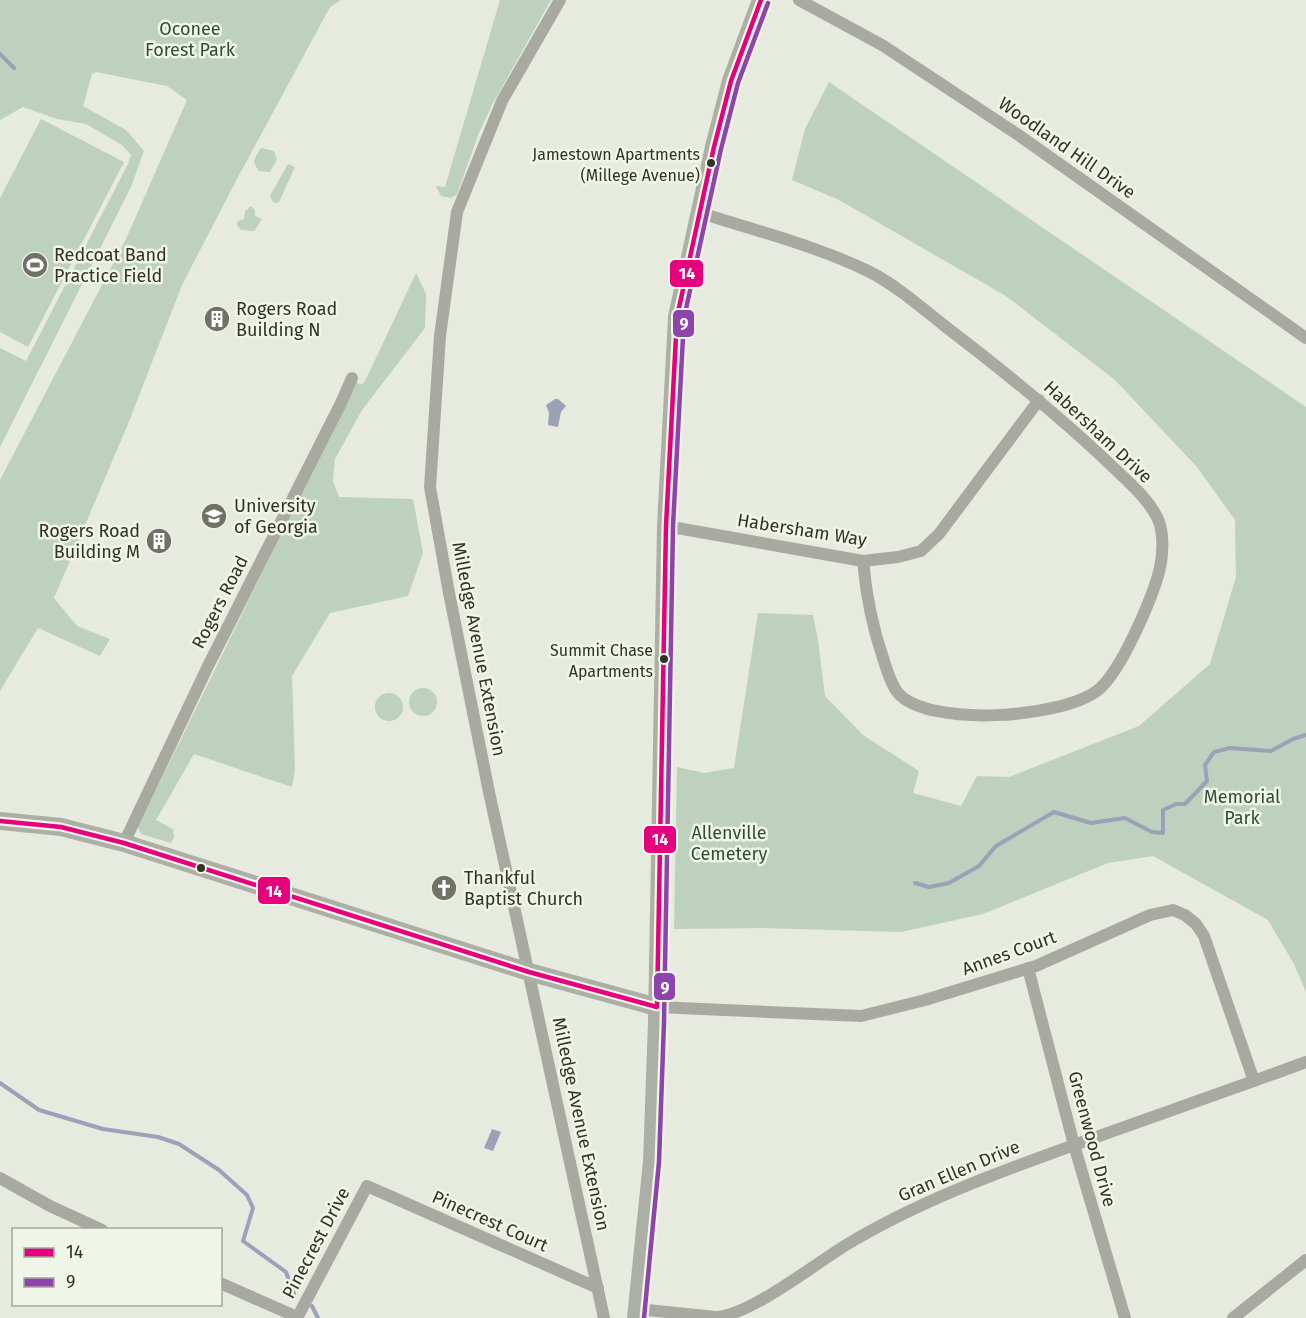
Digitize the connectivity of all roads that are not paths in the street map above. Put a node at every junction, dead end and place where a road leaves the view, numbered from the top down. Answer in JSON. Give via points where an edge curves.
{"nodes":[{"id":1,"x":560,"y":0,"type":"edge"},
{"id":2,"x":761,"y":0,"type":"edge"},
{"id":3,"x":799,"y":0,"type":"edge"},
{"id":4,"x":698,"y":212,"type":"junction"},
{"id":5,"x":1306,"y":338,"type":"edge"},
{"id":6,"x":352,"y":378,"type":"dead end"},
{"id":7,"x":1039,"y":400,"type":"junction"},
{"id":8,"x":666,"y":526,"type":"junction"},
{"id":9,"x":863,"y":561,"type":"junction"},
{"id":10,"x":0,"y":821,"type":"edge"},
{"id":11,"x":124,"y":843,"type":"junction"},
{"id":12,"x":1028,"y":968,"type":"junction"},
{"id":13,"x":530,"y":972,"type":"junction"},
{"id":14,"x":657,"y":1007,"type":"junction"},
{"id":15,"x":1306,"y":1062,"type":"edge"},
{"id":16,"x":1254,"y":1081,"type":"junction"},
{"id":17,"x":1074,"y":1145,"type":"junction"},
{"id":18,"x":0,"y":1178,"type":"edge"},
{"id":19,"x":367,"y":1186,"type":"joint"},
{"id":20,"x":98,"y":1228,"type":"edge"},
{"id":21,"x":1306,"y":1260,"type":"edge"},
{"id":22,"x":222,"y":1284,"type":"edge"},
{"id":23,"x":598,"y":1288,"type":"junction"},
{"id":24,"x":637,"y":1313,"type":"edge"},
{"id":25,"x":297,"y":1318,"type":"edge"},
{"id":26,"x":604,"y":1318,"type":"edge"},
{"id":27,"x":1125,"y":1318,"type":"edge"},
{"id":28,"x":1233,"y":1318,"type":"edge"}],
"edges":[{"from":1,"to":13,"type":"street","name":"Milledge Avenue Extension","via":[[502,101],[457,212],[440,336],[430,458],[430,487],[449,593]]},
{"from":2,"to":4,"type":"main road","via":[[731,81]]},
{"from":3,"to":5,"type":"street","name":"Woodland Hill Drive","via":[[882,45],[1017,134]]},
{"from":4,"to":7,"type":"street","name":"Habersham Drive","via":[[829,253],[873,274]]},
{"from":4,"to":8,"type":"main road","via":[[677,317]]},
{"from":6,"to":11,"type":"street","name":"Rogers Road"},
{"from":7,"to":9,"type":"street","name":"Habersham Way","via":[[939,534],[921,551]]},
{"from":7,"to":9,"type":"street","name":"Habersham Drive","via":[[1143,497],[1158,519],[1162,537],[1160,568],[1133,636],[1121,663],[1097,692],[1035,712],[958,714],[929,711],[906,700],[891,683],[876,637]]},
{"from":8,"to":9,"type":"street","name":"Habersham Way"},
{"from":8,"to":14,"type":"main road"},
{"from":10,"to":11,"type":"main road","via":[[61,828]]},
{"from":11,"to":13,"type":"main road"},
{"from":12,"to":14,"type":"street","name":"Annes Court","via":[[861,1016]]},
{"from":12,"to":16,"type":"street","name":"Annes Court","via":[[1150,915],[1173,910],[1185,915],[1204,936]]},
{"from":12,"to":17,"type":"street","name":"Greenwood Drive"},
{"from":13,"to":14,"type":"main road"},
{"from":13,"to":23,"type":"street","name":"Milledge Avenue Extension"},
{"from":14,"to":24,"type":"main road","via":[[652,1162]]},
{"from":15,"to":16,"type":"street","name":"Gran Ellen Drive"},
{"from":16,"to":17,"type":"street","name":"Gran Ellen Drive"},
{"from":17,"to":24,"type":"street","name":"Gran Ellen Drive","via":[[909,1210],[735,1313],[716,1317]]},
{"from":17,"to":27,"type":"street","name":"Greenwood Drive"},
{"from":18,"to":20,"type":"street"},
{"from":19,"to":23,"type":"street","name":"Pinecrest Court"},
{"from":19,"to":25,"type":"street","name":"Pinecrest Drive"},
{"from":21,"to":28,"type":"street"},
{"from":22,"to":25,"type":"street"},
{"from":23,"to":26,"type":"street","name":"Milledge Avenue Extension"}]}
